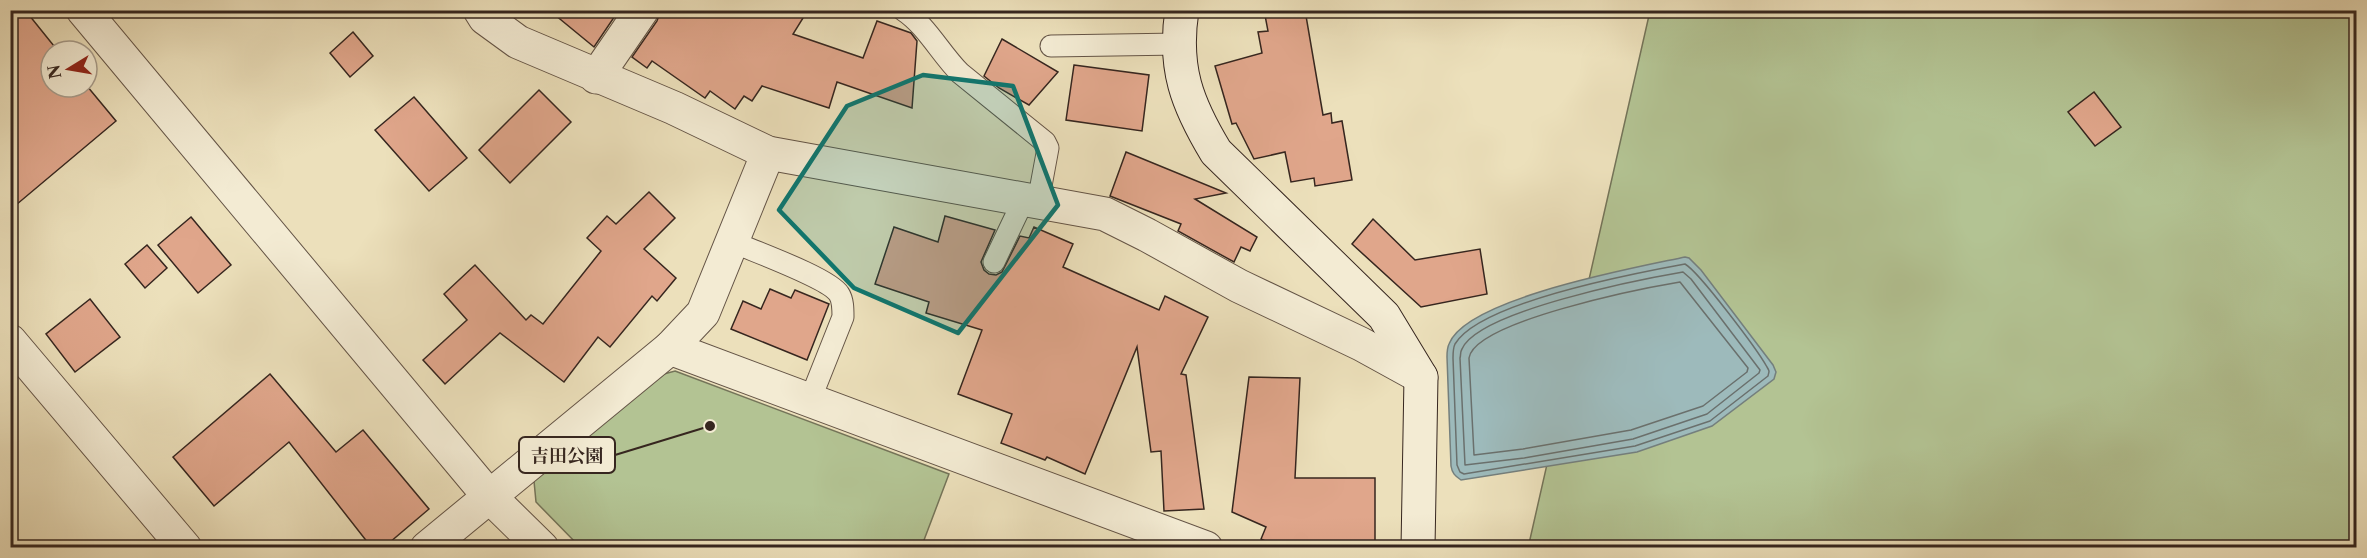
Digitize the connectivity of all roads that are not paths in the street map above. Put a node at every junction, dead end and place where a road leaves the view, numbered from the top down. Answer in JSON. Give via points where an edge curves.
{"nodes":[{"id":1,"x":82,"y":10,"type":"edge"},
{"id":2,"x":480,"y":10,"type":"edge"},
{"id":3,"x":642,"y":10,"type":"edge"},
{"id":4,"x":903,"y":10,"type":"edge"},
{"id":5,"x":1182,"y":10,"type":"edge"},
{"id":6,"x":1179,"y":45,"type":"junction"},
{"id":7,"x":1051,"y":46,"type":"dead end"},
{"id":8,"x":596,"y":77,"type":"junction"},
{"id":9,"x":768,"y":153,"type":"junction"},
{"id":10,"x":1031,"y":200,"type":"junction"},
{"id":11,"x":733,"y":242,"type":"junction"},
{"id":12,"x":994,"y":262,"type":"dead end"},
{"id":13,"x":10,"y":341,"type":"edge"},
{"id":14,"x":670,"y":348,"type":"junction"},
{"id":15,"x":1421,"y":377,"type":"junction"},
{"id":16,"x":810,"y":400,"type":"junction"},
{"id":17,"x":488,"y":495,"type":"junction"},
{"id":18,"x":185,"y":548,"type":"edge"},
{"id":19,"x":427,"y":548,"type":"edge"},
{"id":20,"x":542,"y":548,"type":"edge"},
{"id":21,"x":1206,"y":548,"type":"edge"},
{"id":22,"x":1419,"y":548,"type":"edge"}],
"edges":[{"from":1,"to":17,"type":"street"},
{"from":2,"to":8,"type":"street","via":[[484,18],[518,42]]},
{"from":3,"to":8,"type":"street"},
{"from":4,"to":10,"type":"lane","via":[[917,20],[960,73],[1045,142],[1048,148]]},
{"from":5,"to":6,"type":"street"},
{"from":6,"to":7,"type":"lane"},
{"from":6,"to":15,"type":"street","via":[[1187,93],[1196,119],[1216,152],[1384,316]]},
{"from":8,"to":9,"type":"street","via":[[674,108]]},
{"from":9,"to":10,"type":"street"},
{"from":9,"to":11,"type":"street"},
{"from":10,"to":12,"type":"lane"},
{"from":10,"to":15,"type":"street","via":[[1105,214]]},
{"from":11,"to":14,"type":"street","via":[[703,313]]},
{"from":11,"to":16,"type":"lane","via":[[822,281],[839,293],[843,316]]},
{"from":13,"to":18,"type":"street"},
{"from":14,"to":16,"type":"street"},
{"from":14,"to":17,"type":"street"},
{"from":15,"to":22,"type":"street"},
{"from":16,"to":21,"type":"street"},
{"from":17,"to":19,"type":"street"},
{"from":17,"to":20,"type":"street"}]}
